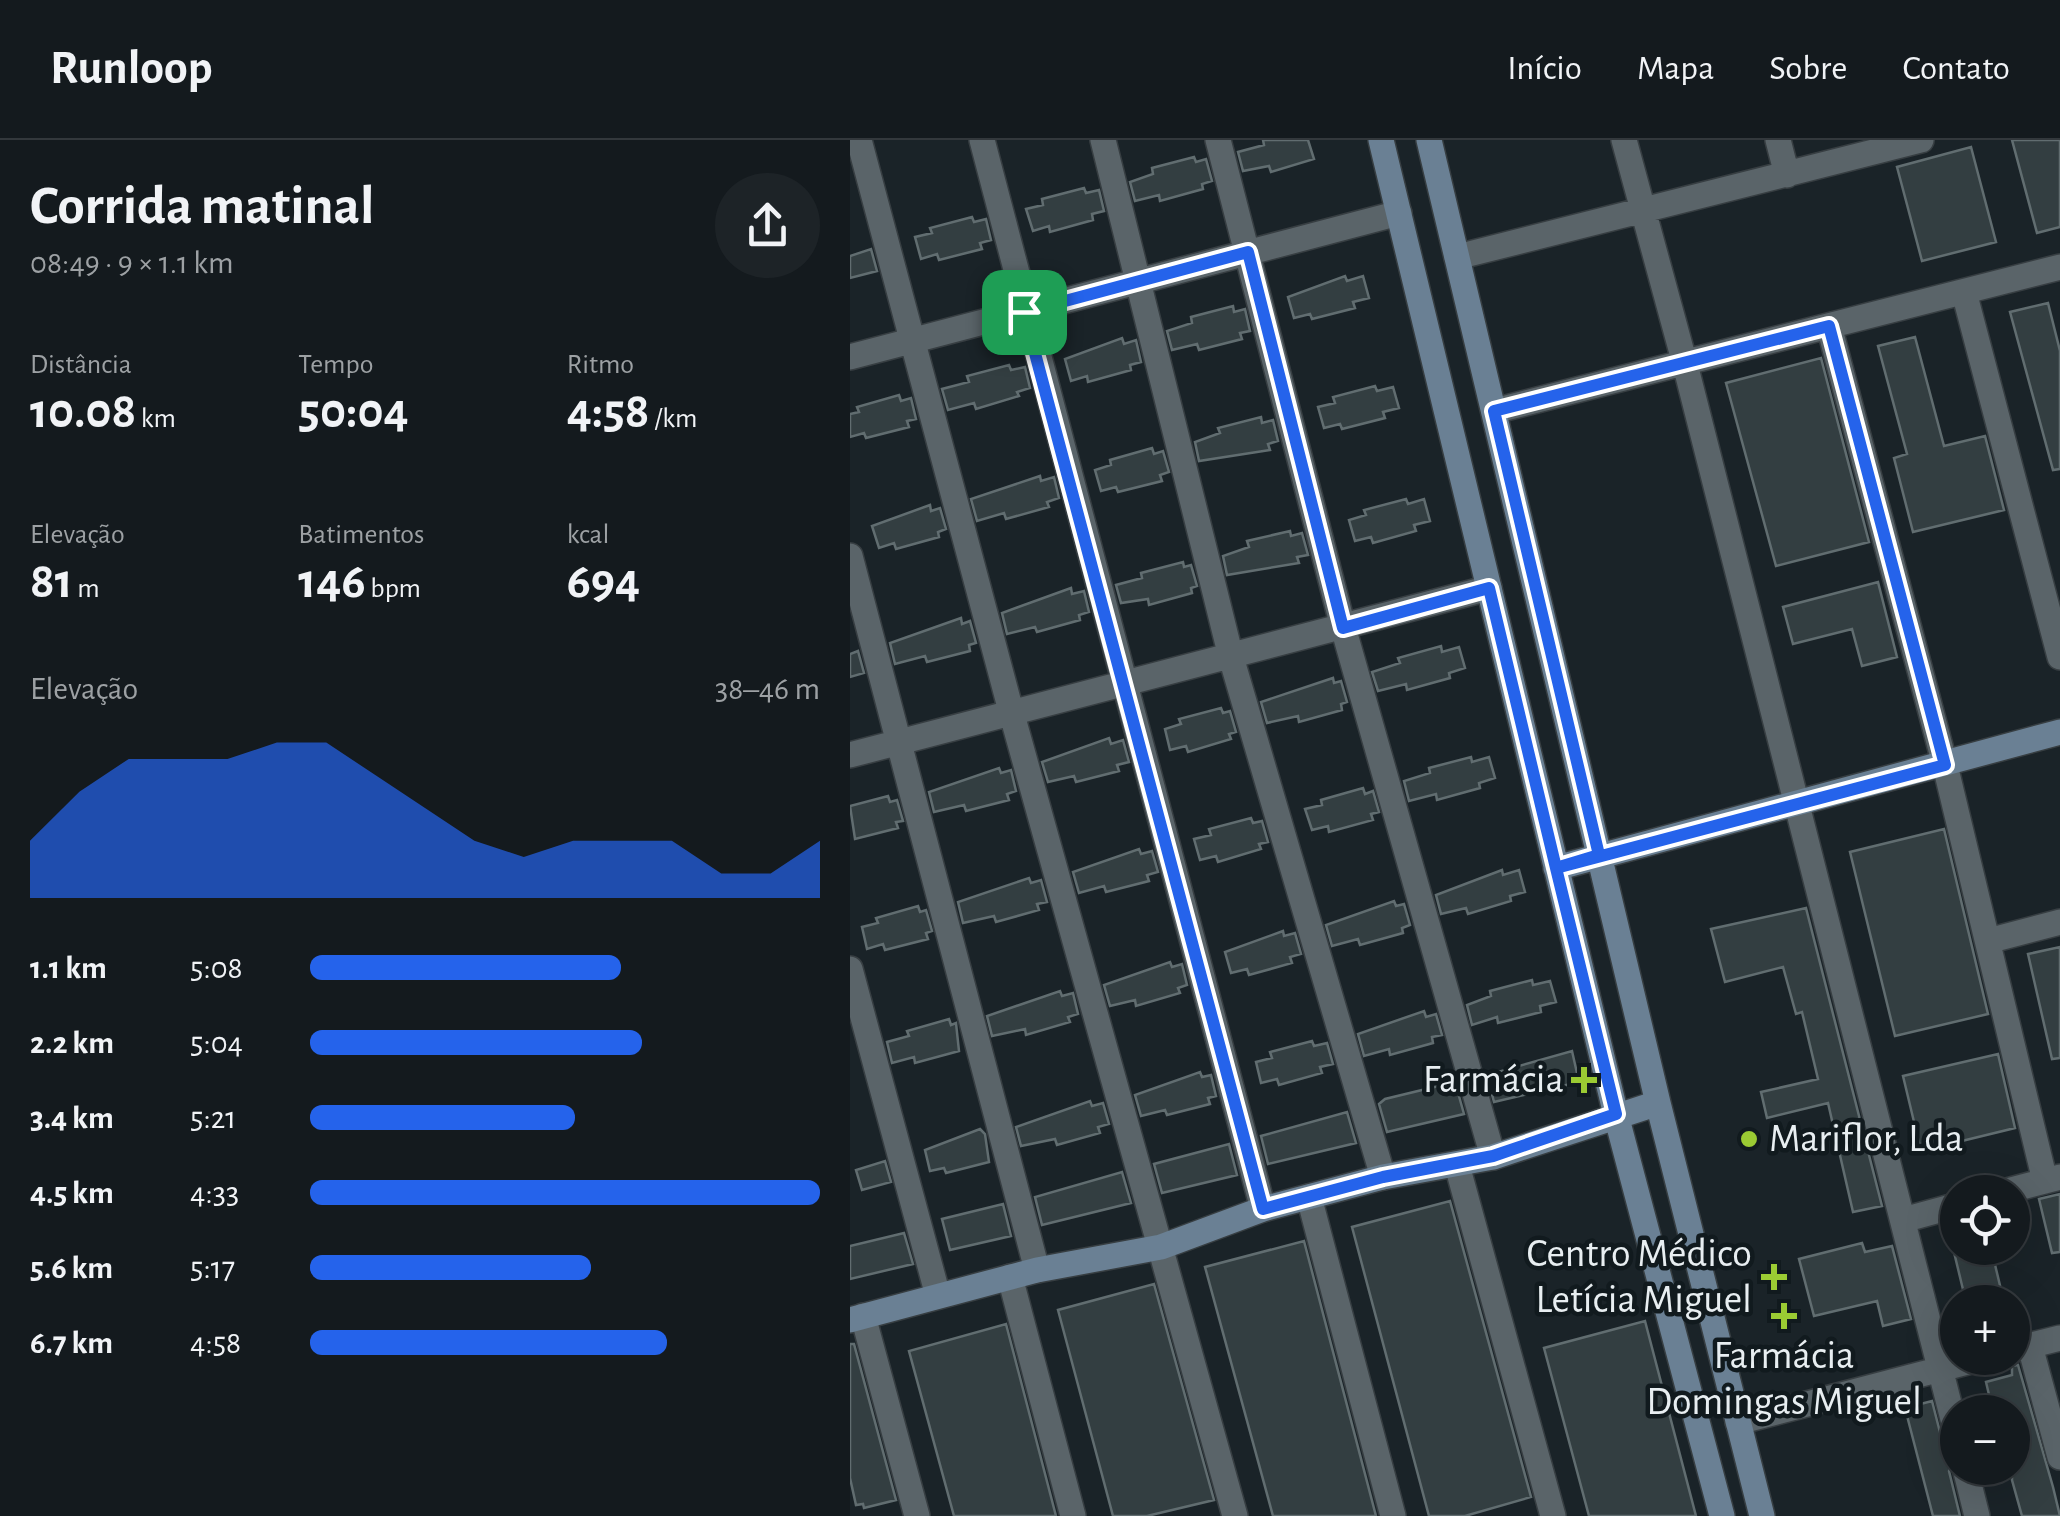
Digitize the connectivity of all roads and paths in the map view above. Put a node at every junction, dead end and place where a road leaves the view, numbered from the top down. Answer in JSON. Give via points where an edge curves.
{"nodes":[{"id":1,"x":859,"y":140,"type":"edge"},
{"id":2,"x":982,"y":140,"type":"edge"},
{"id":3,"x":1103,"y":140,"type":"edge"},
{"id":4,"x":1218,"y":140,"type":"edge"},
{"id":5,"x":1381,"y":140,"type":"edge"},
{"id":6,"x":1429,"y":140,"type":"edge"},
{"id":7,"x":1624,"y":140,"type":"edge"},
{"id":8,"x":1778,"y":140,"type":"edge"},
{"id":9,"x":1921,"y":140,"type":"edge"},
{"id":10,"x":1787,"y":174,"type":"junction"},
{"id":11,"x":1642,"y":212,"type":"junction"},
{"id":12,"x":1399,"y":213,"type":"junction"},
{"id":13,"x":1248,"y":252,"type":"junction"},
{"id":14,"x":1457,"y":257,"type":"junction"},
{"id":15,"x":2060,"y":267,"type":"edge"},
{"id":16,"x":1138,"y":282,"type":"junction"},
{"id":17,"x":1964,"y":292,"type":"junction"},
{"id":18,"x":1024,"y":312,"type":"junction"},
{"id":19,"x":1829,"y":326,"type":"junction"},
{"id":20,"x":914,"y":340,"type":"junction"},
{"id":21,"x":850,"y":357,"type":"edge"},
{"id":22,"x":1686,"y":364,"type":"junction"},
{"id":23,"x":1494,"y":411,"type":"junction"},
{"id":24,"x":850,"y":556,"type":"edge"},
{"id":25,"x":1489,"y":588,"type":"junction"},
{"id":26,"x":1343,"y":628,"type":"junction"},
{"id":27,"x":1231,"y":657,"type":"junction"},
{"id":28,"x":2060,"y":658,"type":"edge"},
{"id":29,"x":1122,"y":685,"type":"junction"},
{"id":30,"x":1011,"y":711,"type":"junction"},
{"id":31,"x":2060,"y":732,"type":"edge"},
{"id":32,"x":898,"y":741,"type":"junction"},
{"id":33,"x":850,"y":755,"type":"edge"},
{"id":34,"x":1945,"y":765,"type":"junction"},
{"id":35,"x":1797,"y":802,"type":"junction"},
{"id":36,"x":1599,"y":855,"type":"junction"},
{"id":37,"x":1556,"y":868,"type":"junction"},
{"id":38,"x":2060,"y":922,"type":"edge"},
{"id":39,"x":1988,"y":941,"type":"junction"},
{"id":40,"x":850,"y":969,"type":"edge"},
{"id":41,"x":1658,"y":1103,"type":"junction"},
{"id":42,"x":1616,"y":1114,"type":"junction"},
{"id":43,"x":1493,"y":1156,"type":"junction"},
{"id":44,"x":1458,"y":1166,"type":"junction"},
{"id":45,"x":1383,"y":1177,"type":"junction"},
{"id":46,"x":2053,"y":1179,"type":"edge"},
{"id":47,"x":1309,"y":1197,"type":"junction"},
{"id":48,"x":1263,"y":1209,"type":"junction"},
{"id":49,"x":1940,"y":1210,"type":"edge"},
{"id":50,"x":1902,"y":1220,"type":"junction"},
{"id":51,"x":1161,"y":1247,"type":"junction"},
{"id":52,"x":1037,"y":1270,"type":"junction"},
{"id":53,"x":1010,"y":1277,"type":"junction"},
{"id":54,"x":938,"y":1296,"type":"junction"},
{"id":55,"x":857,"y":1318,"type":"edge"},
{"id":56,"x":2060,"y":1338,"type":"edge"},
{"id":57,"x":2030,"y":1346,"type":"edge"},
{"id":58,"x":1940,"y":1368,"type":"joint"},
{"id":59,"x":2030,"y":1373,"type":"edge"},
{"id":60,"x":1738,"y":1422,"type":"junction"},
{"id":61,"x":2060,"y":1457,"type":"edge"},
{"id":62,"x":1969,"y":1485,"type":"edge"},
{"id":63,"x":917,"y":1516,"type":"edge"},
{"id":64,"x":1073,"y":1516,"type":"edge"},
{"id":65,"x":1235,"y":1516,"type":"edge"},
{"id":66,"x":1393,"y":1516,"type":"edge"},
{"id":67,"x":1552,"y":1516,"type":"edge"},
{"id":68,"x":1722,"y":1516,"type":"edge"},
{"id":69,"x":1762,"y":1516,"type":"edge"},
{"id":70,"x":1977,"y":1516,"type":"edge"}],
"edges":[{"from":1,"to":20,"type":"street"},
{"from":2,"to":18,"type":"street"},
{"from":3,"to":16,"type":"street"},
{"from":4,"to":13,"type":"street"},
{"from":5,"to":12,"type":"street"},
{"from":6,"to":14,"type":"street"},
{"from":7,"to":11,"type":"street"},
{"from":8,"to":10,"type":"street"},
{"from":9,"to":10,"type":"street"},
{"from":10,"to":11,"type":"street"},
{"from":11,"to":14,"type":"street"},
{"from":11,"to":22,"type":"street"},
{"from":12,"to":13,"type":"street"},
{"from":12,"to":25,"type":"street"},
{"from":13,"to":16,"type":"street"},
{"from":13,"to":26,"type":"street"},
{"from":14,"to":23,"type":"street"},
{"from":15,"to":17,"type":"street"},
{"from":16,"to":18,"type":"street"},
{"from":16,"to":27,"type":"street"},
{"from":17,"to":19,"type":"street"},
{"from":17,"to":28,"type":"street"},
{"from":18,"to":20,"type":"street"},
{"from":18,"to":29,"type":"street"},
{"from":19,"to":22,"type":"street"},
{"from":19,"to":34,"type":"street"},
{"from":20,"to":21,"type":"street"},
{"from":20,"to":30,"type":"street"},
{"from":22,"to":23,"type":"street"},
{"from":22,"to":35,"type":"street"},
{"from":23,"to":36,"type":"street"},
{"from":24,"to":32,"type":"street"},
{"from":25,"to":26,"type":"street"},
{"from":25,"to":37,"type":"street"},
{"from":26,"to":27,"type":"street"},
{"from":26,"to":43,"type":"street"},
{"from":27,"to":29,"type":"street"},
{"from":27,"to":45,"type":"street"},
{"from":29,"to":30,"type":"street"},
{"from":29,"to":48,"type":"street"},
{"from":30,"to":32,"type":"street"},
{"from":30,"to":51,"type":"street"},
{"from":31,"to":34,"type":"street"},
{"from":32,"to":33,"type":"street"},
{"from":32,"to":52,"type":"street"},
{"from":34,"to":35,"type":"street"},
{"from":34,"to":39,"type":"street"},
{"from":35,"to":36,"type":"street"},
{"from":35,"to":50,"type":"street"},
{"from":36,"to":37,"type":"street"},
{"from":36,"to":41,"type":"street"},
{"from":37,"to":42,"type":"street"},
{"from":38,"to":39,"type":"street"},
{"from":39,"to":46,"type":"street"},
{"from":40,"to":54,"type":"street"},
{"from":41,"to":42,"type":"street"},
{"from":41,"to":60,"type":"street"},
{"from":42,"to":43,"type":"street"},
{"from":42,"to":68,"type":"street"},
{"from":43,"to":44,"type":"street"},
{"from":44,"to":45,"type":"street"},
{"from":44,"to":67,"type":"street"},
{"from":45,"to":47,"type":"street"},
{"from":47,"to":48,"type":"street"},
{"from":47,"to":66,"type":"street"},
{"from":48,"to":51,"type":"street"},
{"from":49,"to":50,"type":"street"},
{"from":50,"to":58,"type":"street"},
{"from":51,"to":52,"type":"street"},
{"from":51,"to":65,"type":"street"},
{"from":52,"to":53,"type":"street"},
{"from":53,"to":54,"type":"street"},
{"from":53,"to":64,"type":"street"},
{"from":54,"to":55,"type":"street"},
{"from":55,"to":63,"type":"street"},
{"from":56,"to":57,"type":"street"},
{"from":58,"to":60,"type":"street"},
{"from":59,"to":61,"type":"street"},
{"from":60,"to":69,"type":"street"},
{"from":62,"to":70,"type":"street"}]}
